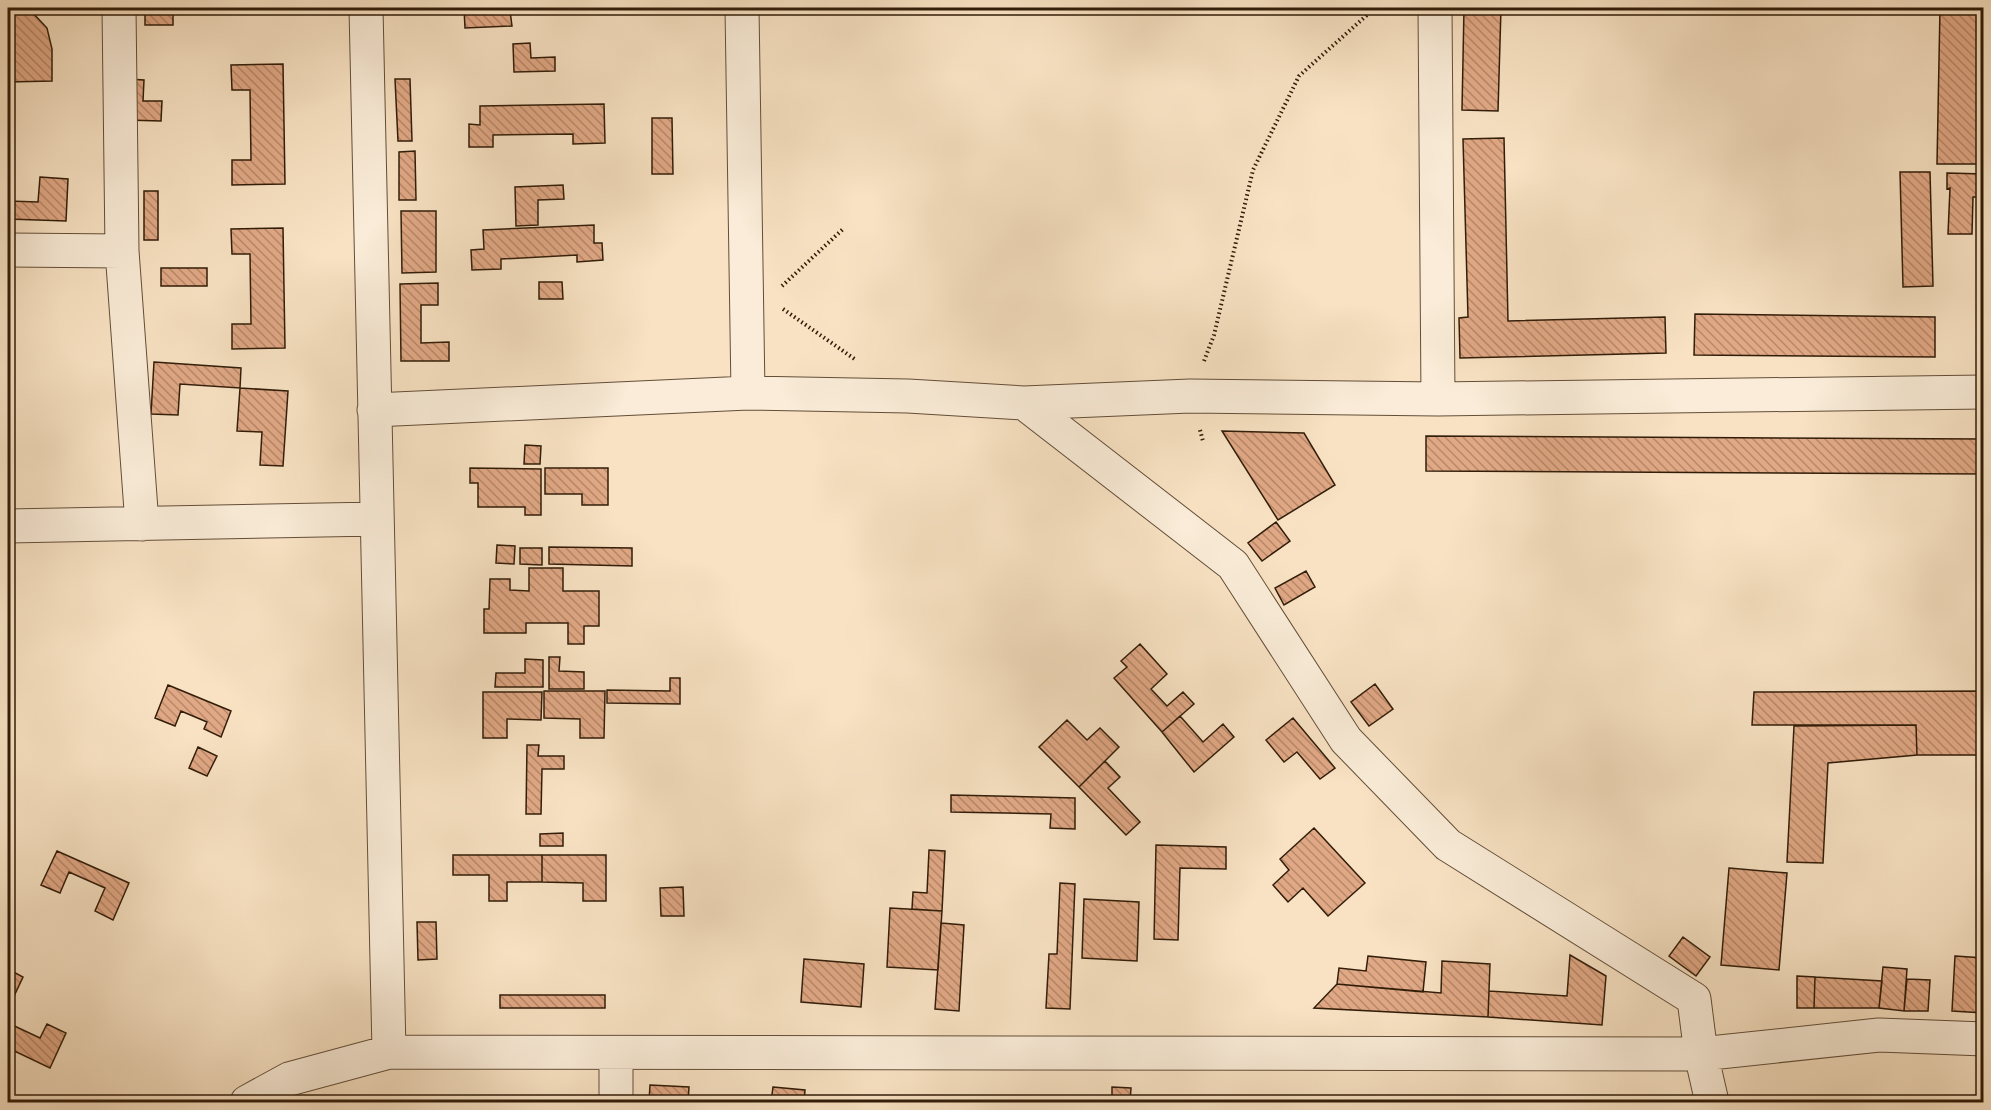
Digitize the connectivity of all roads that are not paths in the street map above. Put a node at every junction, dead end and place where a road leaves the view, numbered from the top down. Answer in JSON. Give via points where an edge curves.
{"nodes":[{"id":1,"x":119,"y":8,"type":"edge"},
{"id":2,"x":366,"y":8,"type":"edge"},
{"id":3,"x":742,"y":8,"type":"edge"},
{"id":4,"x":1435,"y":8,"type":"edge"},
{"id":5,"x":8,"y":250,"type":"edge"},
{"id":6,"x":122,"y":251,"type":"junction"},
{"id":7,"x":748,"y":393,"type":"junction"},
{"id":8,"x":1983,"y":393,"type":"edge"},
{"id":9,"x":1438,"y":399,"type":"junction"},
{"id":10,"x":1024,"y":403,"type":"junction"},
{"id":11,"x":374,"y":410,"type":"junction"},
{"id":12,"x":377,"y":519,"type":"junction"},
{"id":13,"x":142,"y":524,"type":"junction"},
{"id":14,"x":8,"y":526,"type":"edge"},
{"id":15,"x":1983,"y":1040,"type":"edge"},
{"id":16,"x":390,"y":1052,"type":"junction"},
{"id":17,"x":616,"y":1053,"type":"junction"},
{"id":18,"x":1701,"y":1054,"type":"junction"},
{"id":19,"x":246,"y":1102,"type":"edge"},
{"id":20,"x":616,"y":1102,"type":"edge"},
{"id":21,"x":1712,"y":1102,"type":"edge"}],
"edges":[{"from":1,"to":6,"type":"street"},
{"from":2,"to":11,"type":"street"},
{"from":3,"to":7,"type":"street"},
{"from":4,"to":9,"type":"street"},
{"from":5,"to":6,"type":"street"},
{"from":6,"to":13,"type":"street"},
{"from":7,"to":10,"type":"street"},
{"from":7,"to":11,"type":"street"},
{"from":8,"to":9,"type":"street"},
{"from":9,"to":10,"type":"street","via":[[1190,396]]},
{"from":10,"to":18,"type":"street","via":[[1233,565],[1346,740],[1448,845],[1694,999]]},
{"from":11,"to":12,"type":"street"},
{"from":12,"to":13,"type":"street"},
{"from":12,"to":16,"type":"street"},
{"from":13,"to":14,"type":"street"},
{"from":15,"to":18,"type":"street","via":[[1879,1035]]},
{"from":16,"to":17,"type":"street"},
{"from":16,"to":19,"type":"street","via":[[289,1079]]},
{"from":17,"to":18,"type":"street"},
{"from":17,"to":20,"type":"street"},
{"from":18,"to":21,"type":"street"}]}
